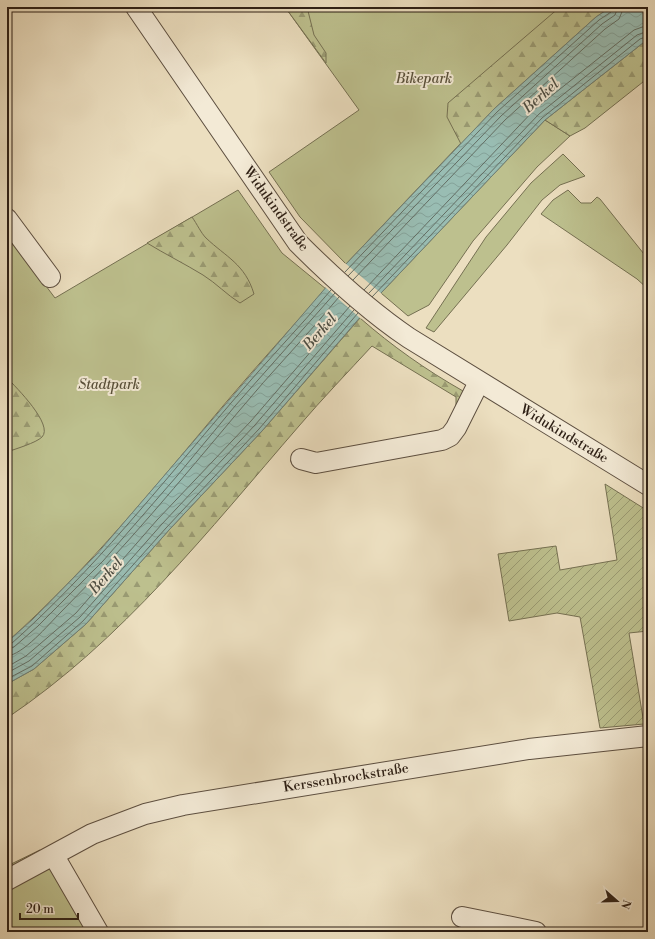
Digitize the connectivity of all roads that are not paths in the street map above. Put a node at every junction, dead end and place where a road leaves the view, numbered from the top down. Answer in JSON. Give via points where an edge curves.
{"nodes":[{"id":1,"x":136,"y":7,"type":"edge"},
{"id":2,"x":7,"y":219,"type":"edge"},
{"id":3,"x":50,"y":277,"type":"dead end"},
{"id":4,"x":479,"y":382,"type":"junction"},
{"id":5,"x":300,"y":459,"type":"dead end"},
{"id":6,"x":648,"y":485,"type":"edge"},
{"id":7,"x":648,"y":736,"type":"edge"},
{"id":8,"x":54,"y":856,"type":"junction"},
{"id":9,"x":7,"y":880,"type":"edge"},
{"id":10,"x":462,"y":917,"type":"dead end"},
{"id":11,"x":98,"y":932,"type":"edge"},
{"id":12,"x":536,"y":932,"type":"edge"}],
"edges":[{"from":1,"to":4,"type":"street","name":"Widukindstraße","via":[[298,243],[389,325]]},
{"from":2,"to":3,"type":"street"},
{"from":4,"to":5,"type":"street","via":[[456,428],[450,436],[442,440],[316,462]]},
{"from":4,"to":6,"type":"street","name":"Widukindstraße"},
{"from":7,"to":8,"type":"street","name":"Kerssenbrockstraße","via":[[529,749],[183,805],[145,814],[92,834]]},
{"from":8,"to":9,"type":"street","name":"Kerssenbrockstraße"},
{"from":8,"to":11,"type":"street"},
{"from":10,"to":12,"type":"street"}]}
